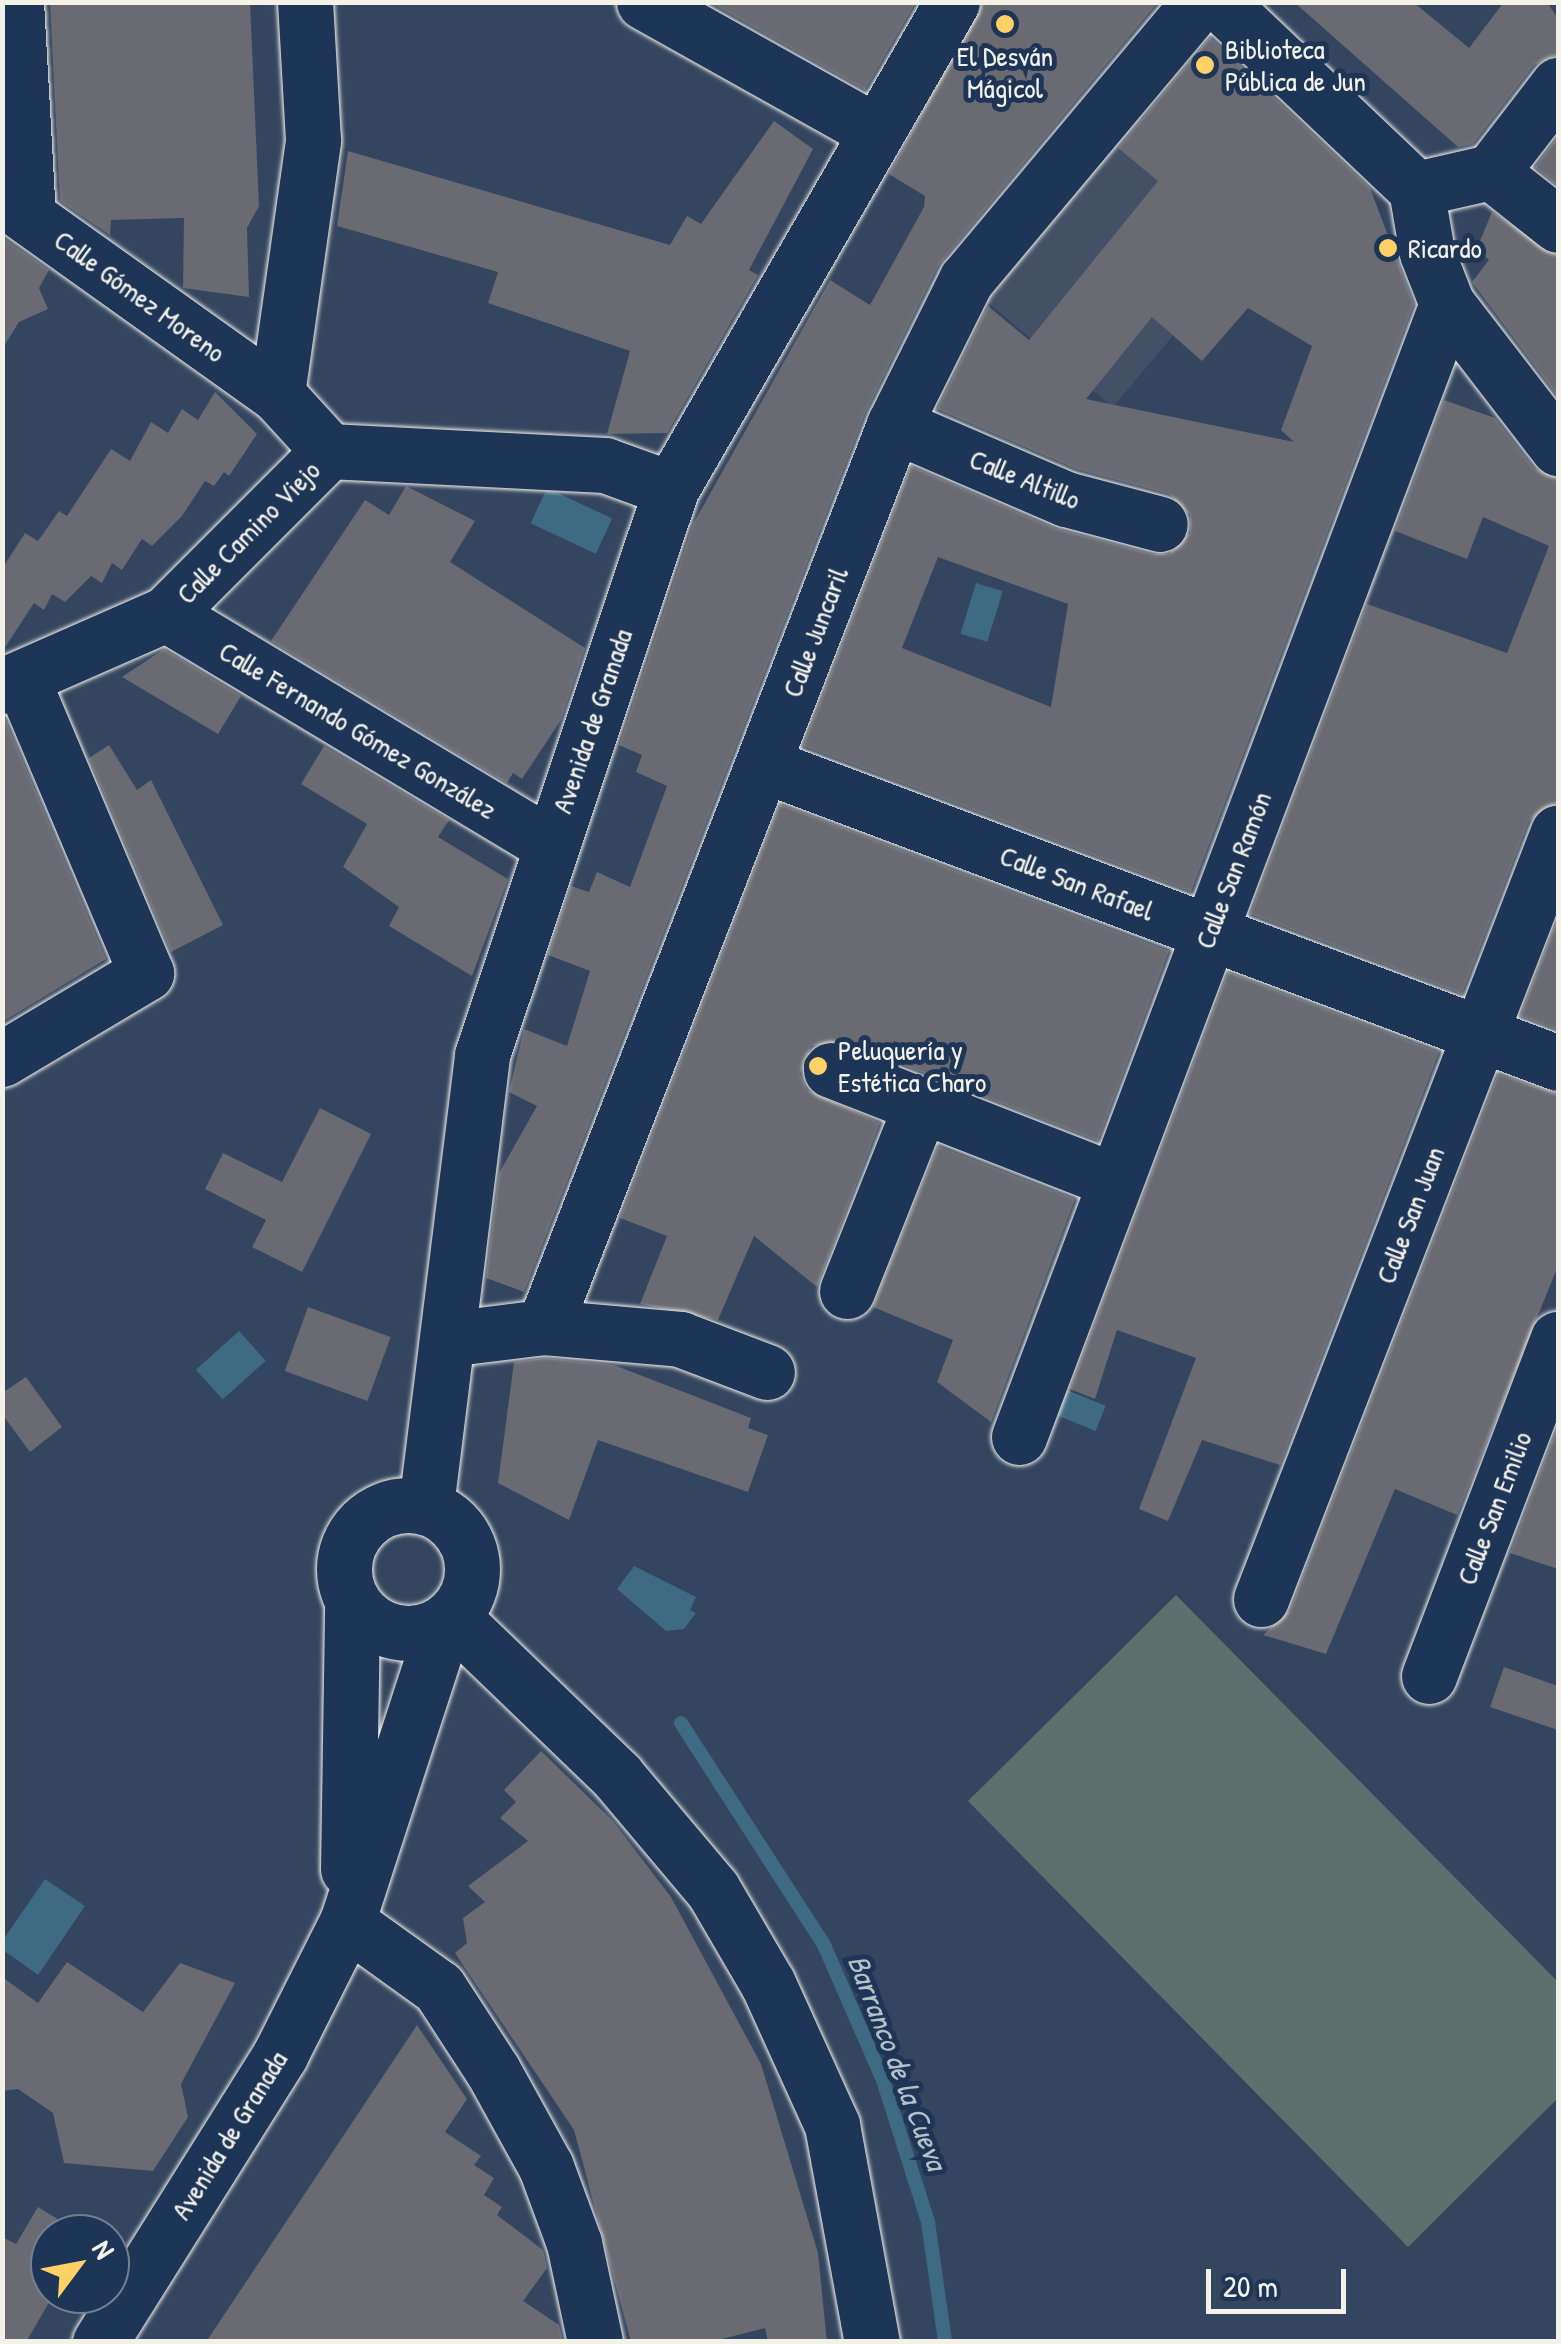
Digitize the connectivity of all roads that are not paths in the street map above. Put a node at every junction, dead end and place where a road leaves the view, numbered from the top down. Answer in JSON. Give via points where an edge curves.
{"nodes":[{"id":1,"x":16,"y":2,"type":"edge"},
{"id":2,"x":305,"y":2,"type":"edge"},
{"id":3,"x":952,"y":2,"type":"edge"},
{"id":4,"x":1200,"y":2,"type":"edge"},
{"id":5,"x":1218,"y":2,"type":"edge"},
{"id":6,"x":646,"y":3,"type":"edge"},
{"id":7,"x":1558,"y":85,"type":"edge"},
{"id":8,"x":875,"y":131,"type":"junction"},
{"id":9,"x":1490,"y":172,"type":"junction"},
{"id":10,"x":1416,"y":188,"type":"junction"},
{"id":11,"x":15,"y":207,"type":"edge"},
{"id":12,"x":1558,"y":225,"type":"edge"},
{"id":13,"x":1447,"y":304,"type":"junction"},
{"id":14,"x":276,"y":394,"type":"junction"},
{"id":15,"x":894,"y":425,"type":"junction"},
{"id":16,"x":1558,"y":448,"type":"edge"},
{"id":17,"x":329,"y":451,"type":"junction"},
{"id":18,"x":670,"y":489,"type":"junction"},
{"id":19,"x":1160,"y":524,"type":"dead end"},
{"id":20,"x":166,"y":614,"type":"junction"},
{"id":21,"x":12,"y":683,"type":"edge"},
{"id":22,"x":764,"y":766,"type":"junction"},
{"id":23,"x":1558,"y":832,"type":"edge"},
{"id":24,"x":550,"y":845,"type":"junction"},
{"id":25,"x":1210,"y":932,"type":"junction"},
{"id":26,"x":1480,"y":1034,"type":"junction"},
{"id":27,"x":2,"y":1059,"type":"edge"},
{"id":28,"x":1558,"y":1063,"type":"edge"},
{"id":29,"x":831,"y":1070,"type":"dead end"},
{"id":30,"x":921,"y":1105,"type":"junction"},
{"id":31,"x":1115,"y":1181,"type":"junction"},
{"id":32,"x":848,"y":1292,"type":"dead end"},
{"id":33,"x":544,"y":1327,"type":"junction"},
{"id":34,"x":447,"y":1338,"type":"junction"},
{"id":35,"x":1555,"y":1359,"type":"edge"},
{"id":36,"x":767,"y":1372,"type":"dead end"},
{"id":37,"x":1019,"y":1436,"type":"dead end"},
{"id":38,"x":426,"y":1506,"type":"junction"},
{"id":39,"x":1262,"y":1599,"type":"dead end"},
{"id":40,"x":352,"y":1602,"type":"junction"},
{"id":41,"x":448,"y":1620,"type":"junction"},
{"id":42,"x":1429,"y":1676,"type":"dead end"},
{"id":43,"x":347,"y":1922,"type":"junction"},
{"id":44,"x":100,"y":2342,"type":"edge"},
{"id":45,"x":594,"y":2342,"type":"edge"},
{"id":46,"x":872,"y":2342,"type":"edge"}],
"edges":[{"from":1,"to":11,"type":"street"},
{"from":2,"to":14,"type":"street","via":[[313,140]]},
{"from":3,"to":8,"type":"street","name":"Avenida de Granada"},
{"from":4,"to":15,"type":"street","name":"Calle Juncaril","via":[[966,280]]},
{"from":5,"to":10,"type":"street"},
{"from":6,"to":8,"type":"street"},
{"from":7,"to":9,"type":"street"},
{"from":8,"to":18,"type":"street","name":"Avenida de Granada"},
{"from":9,"to":10,"type":"street"},
{"from":9,"to":12,"type":"street"},
{"from":10,"to":13,"type":"street"},
{"from":11,"to":14,"type":"street","name":"Calle Gómez Moreno"},
{"from":13,"to":16,"type":"street"},
{"from":13,"to":25,"type":"street","name":"Calle San Ramón"},
{"from":14,"to":17,"type":"street","name":"Calle Gómez Moreno"},
{"from":15,"to":19,"type":"street","name":"Calle Altillo","via":[[1066,499]]},
{"from":15,"to":22,"type":"street","name":"Calle Juncaril"},
{"from":17,"to":18,"type":"street","via":[[605,465]]},
{"from":17,"to":20,"type":"street","name":"Calle Camino Viejo"},
{"from":18,"to":24,"type":"street","name":"Avenida de Granada"},
{"from":20,"to":21,"type":"street","name":"Calle Camino Viejo"},
{"from":20,"to":24,"type":"street","name":"Calle Fernando Gómez González"},
{"from":21,"to":27,"type":"street","via":[[146,973]]},
{"from":22,"to":25,"type":"street","name":"Calle San Rafael"},
{"from":22,"to":33,"type":"street","name":"Calle Juncaril"},
{"from":23,"to":26,"type":"street","name":"Calle San Juan"},
{"from":24,"to":34,"type":"street","name":"Avenida de Granada","via":[[482,1055]]},
{"from":25,"to":26,"type":"street","name":"Calle San Rafael"},
{"from":25,"to":31,"type":"street","name":"Calle San Ramón"},
{"from":26,"to":28,"type":"street","name":"Calle San Rafael"},
{"from":26,"to":39,"type":"street","name":"Calle San Juan"},
{"from":29,"to":30,"type":"street"},
{"from":30,"to":31,"type":"street"},
{"from":30,"to":32,"type":"street"},
{"from":31,"to":37,"type":"street","name":"Calle San Ramón"},
{"from":33,"to":34,"type":"street"},
{"from":33,"to":36,"type":"street","via":[[680,1340]]},
{"from":34,"to":38,"type":"street","name":"Avenida de Granada"},
{"from":35,"to":42,"type":"street","name":"Calle San Emilio"},
{"from":38,"to":40,"type":"street","via":[[392,1505],[365,1520],[344,1565]]},
{"from":38,"to":41,"type":"street","via":[[457,1525],[470,1549],[474,1572]]},
{"from":40,"to":41,"type":"street","via":[[386,1630],[405,1634]]},
{"from":40,"to":43,"type":"street","name":"Avenida de Granada"},
{"from":41,"to":43,"type":"street","name":"Avenida de Granada"},
{"from":41,"to":46,"type":"street","via":[[617,1776],[713,1890],[768,1984],[832,2125]]},
{"from":43,"to":44,"type":"street","name":"Avenida de Granada","via":[[280,2054]]},
{"from":43,"to":45,"type":"street","via":[[439,1988],[493,2071],[551,2182]]}]}
